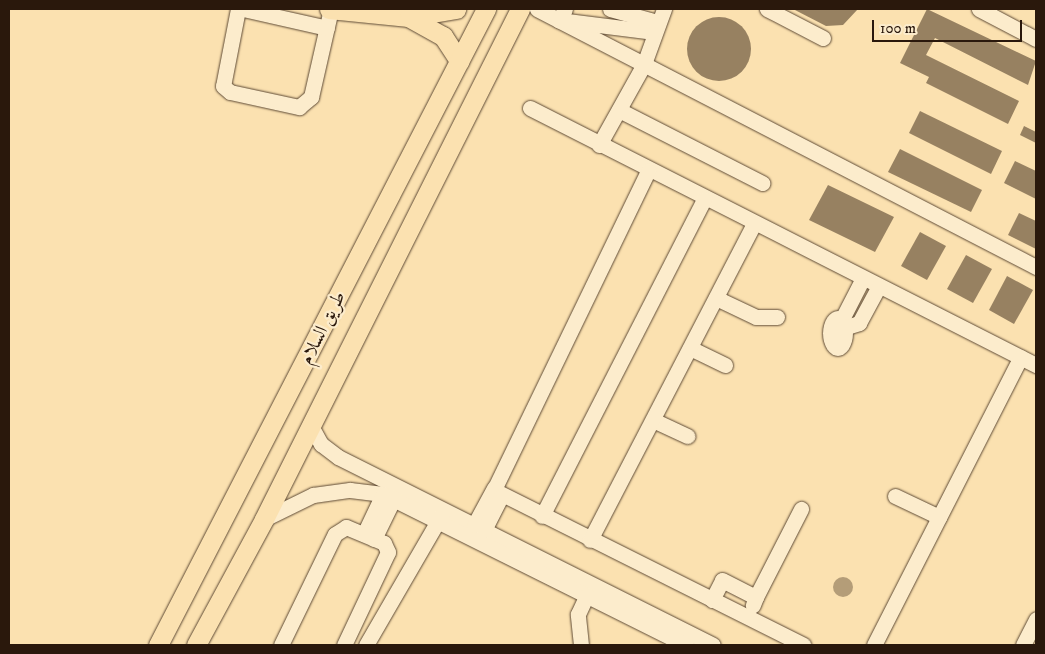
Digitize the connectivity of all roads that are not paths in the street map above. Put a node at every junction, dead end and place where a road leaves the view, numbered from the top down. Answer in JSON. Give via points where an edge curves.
{"nodes":[{"id":1,"x":238,"y":9,"type":"edge"},
{"id":2,"x":243,"y":9,"type":"edge"},
{"id":3,"x":330,"y":9,"type":"edge"},
{"id":4,"x":456,"y":9,"type":"edge"},
{"id":5,"x":486,"y":9,"type":"edge"},
{"id":6,"x":520,"y":9,"type":"edge"},
{"id":7,"x":537,"y":9,"type":"edge"},
{"id":8,"x":610,"y":9,"type":"edge"},
{"id":9,"x":767,"y":9,"type":"edge"},
{"id":10,"x":979,"y":9,"type":"edge"},
{"id":11,"x":562,"y":14,"type":"edge"},
{"id":12,"x":659,"y":16,"type":"edge"},
{"id":13,"x":409,"y":18,"type":"junction"},
{"id":14,"x":327,"y":28,"type":"junction"},
{"id":15,"x":823,"y":38,"type":"dead end"},
{"id":16,"x":1036,"y":39,"type":"edge"},
{"id":17,"x":459,"y":61,"type":"junction"},
{"id":18,"x":644,"y":64,"type":"junction"},
{"id":19,"x":530,"y":108,"type":"dead end"},
{"id":20,"x":619,"y":110,"type":"junction"},
{"id":21,"x":599,"y":145,"type":"junction"},
{"id":22,"x":648,"y":171,"type":"junction"},
{"id":23,"x":762,"y":183,"type":"dead end"},
{"id":24,"x":704,"y":199,"type":"junction"},
{"id":25,"x":754,"y":224,"type":"junction"},
{"id":26,"x":1036,"y":267,"type":"edge"},
{"id":27,"x":863,"y":278,"type":"junction"},
{"id":28,"x":879,"y":286,"type":"junction"},
{"id":29,"x":716,"y":298,"type":"junction"},
{"id":30,"x":778,"y":317,"type":"dead end"},
{"id":31,"x":690,"y":348,"type":"junction"},
{"id":32,"x":1021,"y":357,"type":"junction"},
{"id":33,"x":726,"y":365,"type":"dead end"},
{"id":34,"x":1036,"y":365,"type":"edge"},
{"id":35,"x":653,"y":420,"type":"junction"},
{"id":36,"x":311,"y":426,"type":"junction"},
{"id":37,"x":687,"y":436,"type":"dead end"},
{"id":38,"x":358,"y":468,"type":"junction"},
{"id":39,"x":350,"y":490,"type":"junction"},
{"id":40,"x":497,"y":492,"type":"junction"},
{"id":41,"x":388,"y":496,"type":"junction"},
{"id":42,"x":895,"y":496,"type":"dead end"},
{"id":43,"x":801,"y":509,"type":"dead end"},
{"id":44,"x":441,"y":515,"type":"junction"},
{"id":45,"x":542,"y":516,"type":"junction"},
{"id":46,"x":939,"y":517,"type":"junction"},
{"id":47,"x":264,"y":519,"type":"junction"},
{"id":48,"x":479,"y":528,"type":"junction"},
{"id":49,"x":369,"y":536,"type":"junction"},
{"id":50,"x":590,"y":540,"type":"junction"},
{"id":51,"x":587,"y":595,"type":"junction"},
{"id":52,"x":756,"y":597,"type":"junction"},
{"id":53,"x":712,"y":600,"type":"junction"},
{"id":54,"x":746,"y":617,"type":"junction"},
{"id":55,"x":1036,"y":619,"type":"edge"},
{"id":56,"x":158,"y":645,"type":"edge"},
{"id":57,"x":196,"y":645,"type":"edge"},
{"id":58,"x":281,"y":645,"type":"edge"},
{"id":59,"x":344,"y":645,"type":"edge"},
{"id":60,"x":366,"y":645,"type":"edge"},
{"id":61,"x":581,"y":645,"type":"edge"},
{"id":62,"x":686,"y":645,"type":"edge"},
{"id":63,"x":713,"y":645,"type":"edge"},
{"id":64,"x":803,"y":645,"type":"edge"},
{"id":65,"x":874,"y":645,"type":"edge"},
{"id":66,"x":1023,"y":645,"type":"edge"}],
"edges":[{"from":1,"to":14,"type":"street","via":[[222,81],[226,90],[243,96],[299,107],[307,104]]},
{"from":2,"to":14,"type":"street"},
{"from":3,"to":13,"type":"main road"},
{"from":3,"to":14,"type":"street"},
{"from":4,"to":13,"type":"main road"},
{"from":5,"to":17,"type":"main road","name":"طريق السلام"},
{"from":6,"to":36,"type":"main road","name":"طريق السلام"},
{"from":7,"to":11,"type":"street"},
{"from":8,"to":12,"type":"street"},
{"from":9,"to":15,"type":"street"},
{"from":10,"to":16,"type":"street"},
{"from":11,"to":12,"type":"street"},
{"from":11,"to":18,"type":"street"},
{"from":12,"to":18,"type":"street"},
{"from":13,"to":17,"type":"main road","via":[[443,36]]},
{"from":17,"to":56,"type":"main road","name":"طريق السلام"},
{"from":18,"to":20,"type":"street"},
{"from":18,"to":26,"type":"street"},
{"from":19,"to":21,"type":"street"},
{"from":20,"to":21,"type":"street"},
{"from":20,"to":23,"type":"street"},
{"from":21,"to":22,"type":"street"},
{"from":22,"to":24,"type":"street"},
{"from":22,"to":40,"type":"street"},
{"from":24,"to":25,"type":"street"},
{"from":24,"to":45,"type":"street"},
{"from":25,"to":27,"type":"street"},
{"from":25,"to":29,"type":"street"},
{"from":27,"to":28,"type":"street"},
{"from":27,"to":28,"type":"street","via":[[843,324],[859,323]]},
{"from":28,"to":32,"type":"street"},
{"from":29,"to":30,"type":"street","via":[[756,317]]},
{"from":29,"to":31,"type":"street"},
{"from":31,"to":33,"type":"street"},
{"from":31,"to":35,"type":"street"},
{"from":32,"to":34,"type":"street"},
{"from":32,"to":46,"type":"street"},
{"from":35,"to":37,"type":"street"},
{"from":35,"to":50,"type":"street"},
{"from":36,"to":38,"type":"street","via":[[329,451]]},
{"from":36,"to":47,"type":"main road","name":"طريق السلام"},
{"from":38,"to":39,"type":"street","via":[[349,477]]},
{"from":38,"to":44,"type":"street"},
{"from":39,"to":41,"type":"street"},
{"from":39,"to":47,"type":"street","via":[[313,495]]},
{"from":40,"to":45,"type":"street"},
{"from":40,"to":48,"type":"street"},
{"from":41,"to":44,"type":"street"},
{"from":41,"to":49,"type":"street"},
{"from":42,"to":46,"type":"street"},
{"from":43,"to":52,"type":"street"},
{"from":44,"to":48,"type":"street"},
{"from":44,"to":51,"type":"street"},
{"from":44,"to":60,"type":"street"},
{"from":45,"to":50,"type":"street"},
{"from":46,"to":65,"type":"street"},
{"from":47,"to":57,"type":"main road","name":"طريق السلام"},
{"from":48,"to":63,"type":"street"},
{"from":49,"to":58,"type":"street","via":[[346,527],[337,531]]},
{"from":49,"to":59,"type":"street","via":[[386,546],[388,556]]},
{"from":50,"to":53,"type":"street"},
{"from":51,"to":61,"type":"street","via":[[578,614]]},
{"from":51,"to":62,"type":"street"},
{"from":52,"to":53,"type":"street","via":[[722,580]]},
{"from":52,"to":54,"type":"street"},
{"from":53,"to":54,"type":"street"},
{"from":54,"to":64,"type":"street"},
{"from":55,"to":66,"type":"street"}]}
